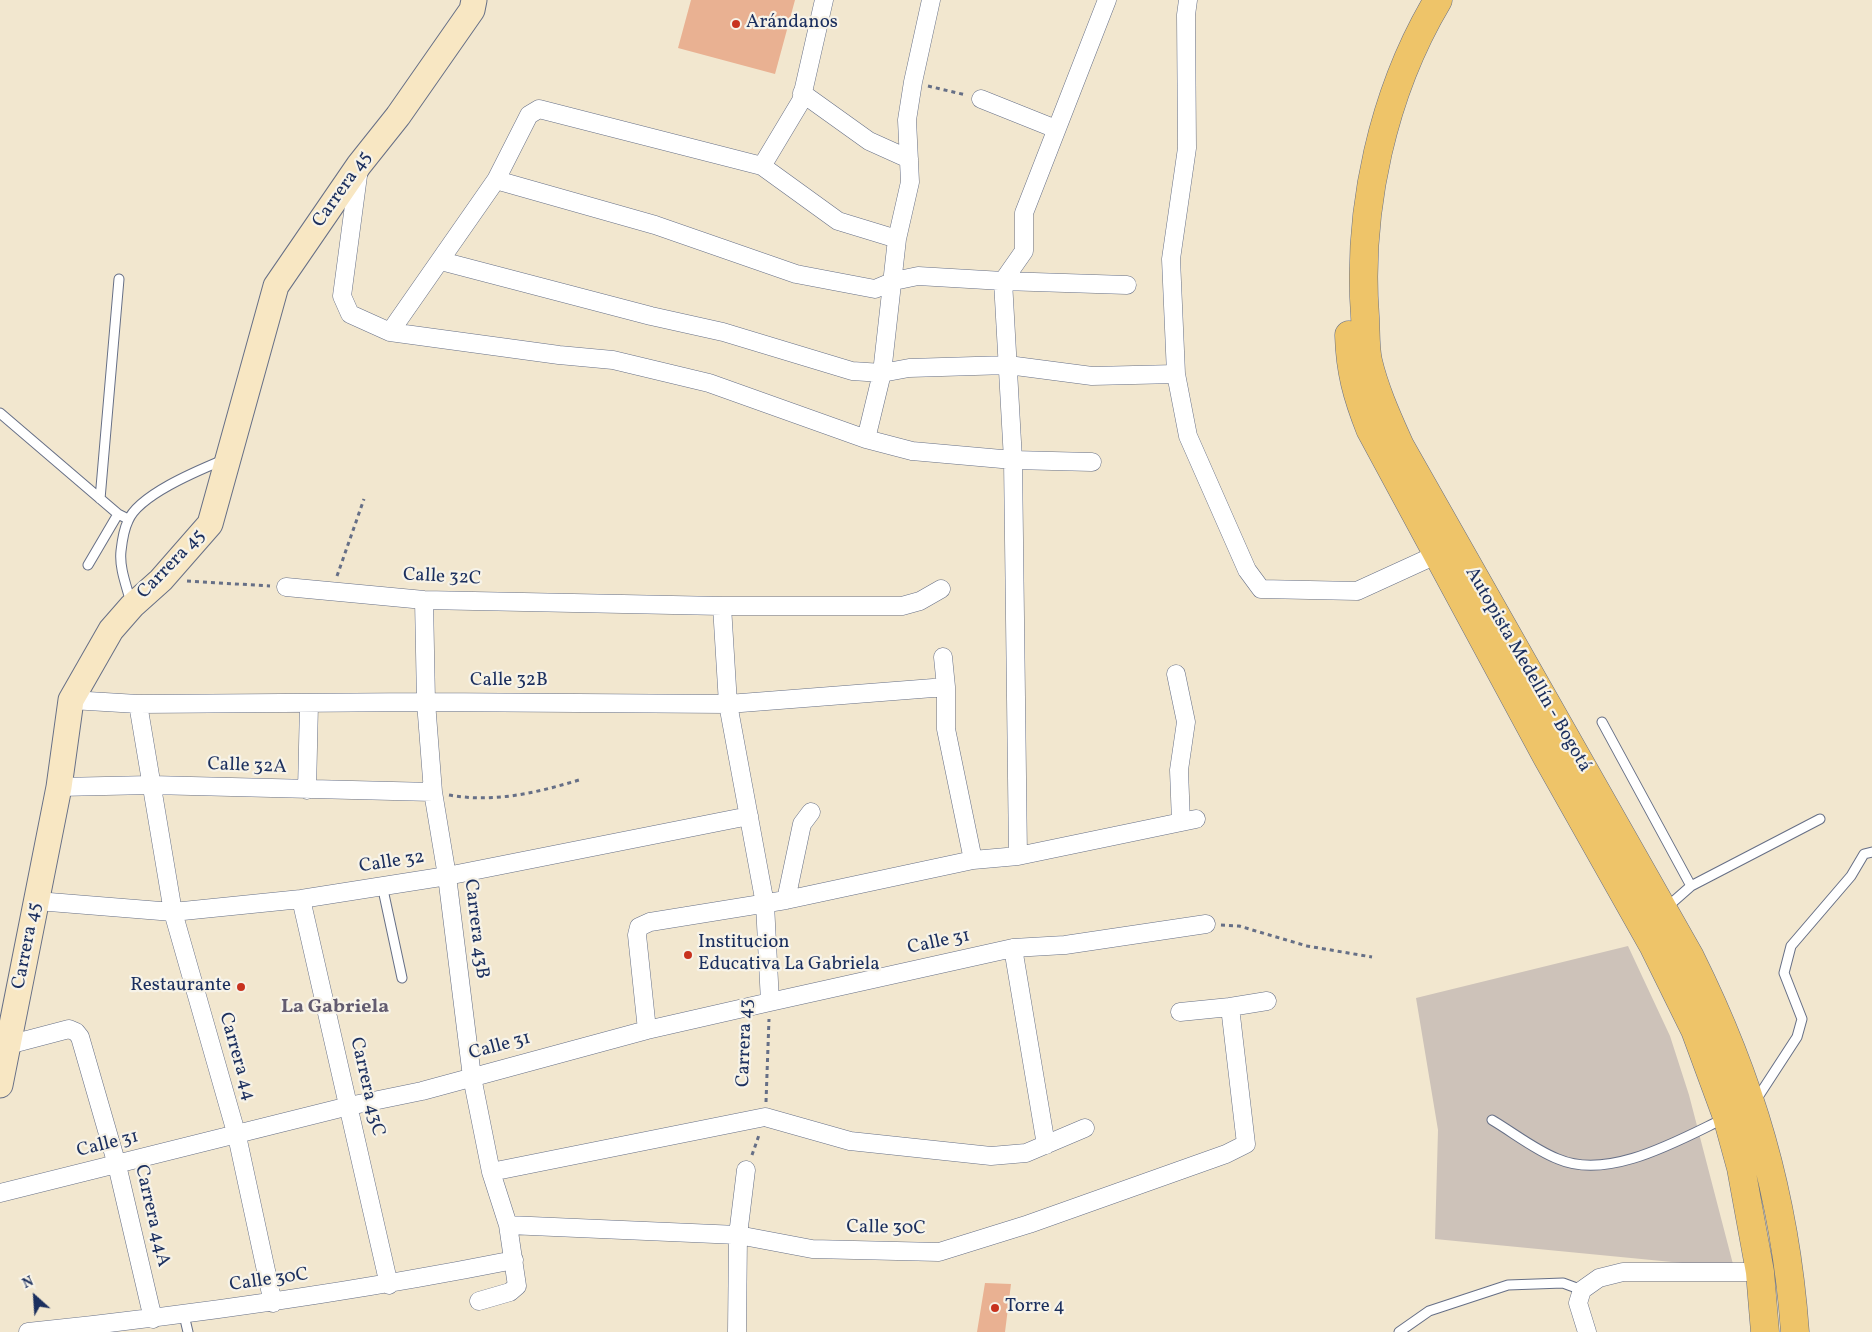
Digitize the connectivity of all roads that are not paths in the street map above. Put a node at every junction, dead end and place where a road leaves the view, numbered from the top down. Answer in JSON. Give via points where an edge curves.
{"nodes":[{"id":1,"x":474,"y":0,"type":"edge"},
{"id":2,"x":824,"y":0,"type":"edge"},
{"id":3,"x":932,"y":0,"type":"edge"},
{"id":4,"x":1107,"y":0,"type":"edge"},
{"id":5,"x":1188,"y":0,"type":"edge"},
{"id":6,"x":1421,"y":0,"type":"edge"},
{"id":7,"x":1438,"y":0,"type":"edge"},
{"id":8,"x":802,"y":93,"type":"junction"},
{"id":9,"x":981,"y":99,"type":"road end"},
{"id":10,"x":1056,"y":129,"type":"junction"},
{"id":11,"x":909,"y":159,"type":"junction"},
{"id":12,"x":359,"y":165,"type":"junction"},
{"id":13,"x":762,"y":166,"type":"junction"},
{"id":14,"x":496,"y":180,"type":"junction"},
{"id":15,"x":896,"y":239,"type":"junction"},
{"id":16,"x":441,"y":261,"type":"junction"},
{"id":17,"x":119,"y":279,"type":"dead end"},
{"id":18,"x":894,"y":281,"type":"junction"},
{"id":19,"x":1003,"y":281,"type":"junction"},
{"id":20,"x":1127,"y":285,"type":"dead end"},
{"id":21,"x":390,"y":332,"type":"junction"},
{"id":22,"x":1008,"y":365,"type":"junction"},
{"id":23,"x":882,"y":373,"type":"junction"},
{"id":24,"x":1176,"y":374,"type":"junction"},
{"id":25,"x":0,"y":413,"type":"edge"},
{"id":26,"x":866,"y":439,"type":"junction"},
{"id":27,"x":228,"y":458,"type":"junction"},
{"id":28,"x":1013,"y":460,"type":"junction"},
{"id":29,"x":1092,"y":462,"type":"dead end"},
{"id":30,"x":100,"y":499,"type":"junction"},
{"id":31,"x":118,"y":514,"type":"junction"},
{"id":32,"x":128,"y":519,"type":"junction"},
{"id":33,"x":1438,"y":554,"type":"junction"},
{"id":34,"x":88,"y":565,"type":"dead end"},
{"id":35,"x":286,"y":587,"type":"road end"},
{"id":36,"x":941,"y":589,"type":"dead end"},
{"id":37,"x":424,"y":600,"type":"junction"},
{"id":38,"x":132,"y":606,"type":"junction"},
{"id":39,"x":722,"y":606,"type":"junction"},
{"id":40,"x":943,"y":657,"type":"dead end"},
{"id":41,"x":1176,"y":674,"type":"dead end"},
{"id":42,"x":946,"y":687,"type":"junction"},
{"id":43,"x":71,"y":700,"type":"junction"},
{"id":44,"x":426,"y":702,"type":"junction"},
{"id":45,"x":138,"y":704,"type":"junction"},
{"id":46,"x":309,"y":704,"type":"junction"},
{"id":47,"x":728,"y":704,"type":"junction"},
{"id":48,"x":1602,"y":722,"type":"dead end"},
{"id":49,"x":151,"y":785,"type":"junction"},
{"id":50,"x":60,"y":787,"type":"junction"},
{"id":51,"x":306,"y":790,"type":"junction"},
{"id":52,"x":433,"y":792,"type":"junction"},
{"id":53,"x":811,"y":812,"type":"dead end"},
{"id":54,"x":749,"y":816,"type":"junction"},
{"id":55,"x":1820,"y":819,"type":"dead end"},
{"id":56,"x":1872,"y":852,"type":"edge"},
{"id":57,"x":1018,"y":856,"type":"junction"},
{"id":58,"x":973,"y":860,"type":"junction"},
{"id":59,"x":447,"y":876,"type":"junction"},
{"id":60,"x":382,"y":885,"type":"junction"},
{"id":61,"x":1691,"y":886,"type":"junction"},
{"id":62,"x":302,"y":899,"type":"junction"},
{"id":63,"x":786,"y":900,"type":"junction"},
{"id":64,"x":37,"y":901,"type":"junction"},
{"id":65,"x":765,"y":904,"type":"junction"},
{"id":66,"x":1664,"y":910,"type":"junction"},
{"id":67,"x":173,"y":912,"type":"junction"},
{"id":68,"x":1206,"y":924,"type":"road end"},
{"id":69,"x":1013,"y":948,"type":"junction"},
{"id":70,"x":402,"y":978,"type":"dead end"},
{"id":71,"x":1267,"y":1001,"type":"dead end"},
{"id":72,"x":770,"y":1002,"type":"junction"},
{"id":73,"x":1230,"y":1007,"type":"junction"},
{"id":74,"x":1180,"y":1012,"type":"dead end"},
{"id":75,"x":647,"y":1030,"type":"junction"},
{"id":76,"x":8,"y":1045,"type":"junction"},
{"id":77,"x":472,"y":1077,"type":"junction"},
{"id":78,"x":0,"y":1086,"type":"edge"},
{"id":79,"x":1753,"y":1105,"type":"junction"},
{"id":80,"x":349,"y":1106,"type":"junction"},
{"id":81,"x":1727,"y":1117,"type":"junction"},
{"id":82,"x":1492,"y":1120,"type":"dead end"},
{"id":83,"x":1085,"y":1128,"type":"dead end"},
{"id":84,"x":237,"y":1136,"type":"junction"},
{"id":85,"x":1046,"y":1145,"type":"junction"},
{"id":86,"x":117,"y":1165,"type":"junction"},
{"id":87,"x":746,"y":1170,"type":"road end"},
{"id":88,"x":491,"y":1172,"type":"junction"},
{"id":89,"x":0,"y":1193,"type":"edge"},
{"id":90,"x":508,"y":1225,"type":"junction"},
{"id":91,"x":738,"y":1235,"type":"junction"},
{"id":92,"x":514,"y":1260,"type":"junction"},
{"id":93,"x":1760,"y":1272,"type":"junction"},
{"id":94,"x":389,"y":1284,"type":"junction"},
{"id":95,"x":1582,"y":1290,"type":"junction"},
{"id":96,"x":479,"y":1301,"type":"dead end"},
{"id":97,"x":273,"y":1303,"type":"junction"},
{"id":98,"x":184,"y":1315,"type":"junction"},
{"id":99,"x":153,"y":1319,"type":"junction"},
{"id":100,"x":28,"y":1332,"type":"edge"},
{"id":101,"x":188,"y":1332,"type":"edge"},
{"id":102,"x":737,"y":1332,"type":"edge"},
{"id":103,"x":1398,"y":1332,"type":"edge"},
{"id":104,"x":1587,"y":1332,"type":"edge"},
{"id":105,"x":1765,"y":1332,"type":"edge"},
{"id":106,"x":1795,"y":1332,"type":"edge"}],
"edges":[{"from":1,"to":12,"type":"main road","name":"Carrera 45","via":[[472,10],[398,116]]},
{"from":2,"to":8,"type":"street"},
{"from":3,"to":11,"type":"street","via":[[907,120]]},
{"from":4,"to":10,"type":"street"},
{"from":5,"to":24,"type":"street","via":[[1187,148],[1171,260]]},
{"from":6,"to":33,"type":"highway","name":"Autopista Medellín - Bogotá","via":[[1402,33],[1372,118],[1352,194],[1344,262],[1350,366],[1356,393],[1370,429]]},
{"from":7,"to":66,"type":"highway","name":"Autopista Medellín - Bogotá","via":[[1402,77],[1374,175],[1363,266],[1368,360],[1382,405],[1400,446]]},
{"from":8,"to":11,"type":"street","via":[[869,141]]},
{"from":8,"to":13,"type":"street","via":[[801,101]]},
{"from":9,"to":10,"type":"street"},
{"from":10,"to":19,"type":"street","via":[[1024,213],[1024,251]]},
{"from":11,"to":15,"type":"street","via":[[910,182]]},
{"from":12,"to":21,"type":"street","via":[[342,296],[350,314]]},
{"from":12,"to":27,"type":"main road","name":"Carrera 45","via":[[276,286]]},
{"from":13,"to":14,"type":"street","via":[[538,109],[529,115]]},
{"from":13,"to":15,"type":"street","via":[[838,221]]},
{"from":14,"to":16,"type":"street"},
{"from":14,"to":18,"type":"street","via":[[655,225],[796,274],[875,289]]},
{"from":15,"to":18,"type":"street"},
{"from":16,"to":21,"type":"street"},
{"from":16,"to":23,"type":"street","via":[[723,332],[852,371]]},
{"from":17,"to":30,"type":"lane"},
{"from":18,"to":19,"type":"street","via":[[918,276]]},
{"from":18,"to":23,"type":"street"},
{"from":19,"to":20,"type":"street"},
{"from":19,"to":22,"type":"street"},
{"from":21,"to":26,"type":"street","via":[[613,360],[709,383]]},
{"from":22,"to":23,"type":"street","via":[[909,368]]},
{"from":22,"to":24,"type":"street","via":[[1092,376]]},
{"from":22,"to":28,"type":"street"},
{"from":23,"to":26,"type":"street"},
{"from":24,"to":33,"type":"street","via":[[1188,436],[1247,570],[1261,588],[1357,591]]},
{"from":25,"to":30,"type":"lane"},
{"from":26,"to":28,"type":"street","via":[[912,450]]},
{"from":27,"to":32,"type":"lane","via":[[187,475],[152,495]]},
{"from":27,"to":38,"type":"main road","name":"Carrera 45","via":[[210,524],[161,580]]},
{"from":28,"to":29,"type":"street"},
{"from":28,"to":57,"type":"street"},
{"from":30,"to":31,"type":"lane"},
{"from":31,"to":32,"type":"lane"},
{"from":31,"to":34,"type":"lane"},
{"from":32,"to":38,"type":"lane","via":[[121,552]]},
{"from":33,"to":81,"type":"highway","name":"Autopista Medellín - Bogotá","via":[[1654,947],[1695,1030]]},
{"from":35,"to":37,"type":"street","name":"Calle 32C"},
{"from":36,"to":39,"type":"street","name":"Calle 32C","via":[[920,601],[902,606]]},
{"from":37,"to":39,"type":"street","name":"Calle 32C"},
{"from":37,"to":44,"type":"street","name":"Carrera 43B"},
{"from":38,"to":43,"type":"main road","name":"Carrera 45","via":[[112,630]]},
{"from":39,"to":47,"type":"street","name":"Carrera 43"},
{"from":40,"to":42,"type":"street"},
{"from":41,"to":57,"type":"street","via":[[1186,722],[1179,770],[1188,820]]},
{"from":42,"to":47,"type":"street","name":"Calle 32B"},
{"from":42,"to":58,"type":"street","via":[[946,729]]},
{"from":43,"to":45,"type":"street","name":"Calle 32B"},
{"from":43,"to":50,"type":"main road","name":"Carrera 45"},
{"from":44,"to":46,"type":"street","name":"Calle 32B"},
{"from":44,"to":47,"type":"street","name":"Calle 32B"},
{"from":44,"to":52,"type":"street","name":"Carrera 43B"},
{"from":45,"to":46,"type":"street","name":"Calle 32B"},
{"from":45,"to":49,"type":"street","name":"Carrera 44"},
{"from":46,"to":51,"type":"street"},
{"from":47,"to":54,"type":"street","name":"Carrera 43"},
{"from":48,"to":61,"type":"lane"},
{"from":49,"to":50,"type":"street","name":"Calle 32A"},
{"from":49,"to":51,"type":"street","name":"Calle 32A"},
{"from":49,"to":67,"type":"street","name":"Carrera 44"},
{"from":50,"to":64,"type":"main road","name":"Carrera 45"},
{"from":51,"to":52,"type":"street","name":"Calle 32A"},
{"from":52,"to":59,"type":"street","name":"Carrera 43B"},
{"from":53,"to":63,"type":"street","via":[[802,824]]},
{"from":54,"to":59,"type":"street","name":"Calle 32"},
{"from":54,"to":65,"type":"street","name":"Carrera 43"},
{"from":55,"to":61,"type":"lane"},
{"from":56,"to":79,"type":"lane","via":[[1864,854],[1851,876],[1791,946],[1784,973],[1802,1018],[1797,1037]]},
{"from":57,"to":58,"type":"street"},
{"from":58,"to":63,"type":"street"},
{"from":59,"to":60,"type":"street","name":"Calle 32"},
{"from":59,"to":77,"type":"street","name":"Carrera 43B"},
{"from":60,"to":62,"type":"street","name":"Calle 32"},
{"from":60,"to":70,"type":"lane"},
{"from":61,"to":66,"type":"lane"},
{"from":62,"to":67,"type":"street","name":"Calle 32"},
{"from":62,"to":80,"type":"street","name":"Carrera 43C"},
{"from":63,"to":65,"type":"street"},
{"from":64,"to":67,"type":"street","name":"Calle 32"},
{"from":64,"to":76,"type":"main road","name":"Carrera 45"},
{"from":65,"to":72,"type":"street","name":"Carrera 43"},
{"from":65,"to":75,"type":"street","via":[[650,922],[640,927],[637,935]]},
{"from":66,"to":79,"type":"highway","name":"Autopista Medellín - Bogotá","via":[[1714,1005]]},
{"from":67,"to":84,"type":"street","name":"Carrera 44"},
{"from":68,"to":69,"type":"street","name":"Calle 31","via":[[1065,945]]},
{"from":69,"to":72,"type":"street","name":"Calle 31"},
{"from":69,"to":85,"type":"street"},
{"from":71,"to":73,"type":"street"},
{"from":72,"to":75,"type":"street","name":"Calle 31"},
{"from":73,"to":74,"type":"street"},
{"from":73,"to":91,"type":"street","name":"Calle 30C","via":[[1246,1144],[1226,1154],[939,1252],[812,1249]]},
{"from":75,"to":77,"type":"street","name":"Calle 31"},
{"from":76,"to":78,"type":"main road","name":"Carrera 45"},
{"from":76,"to":86,"type":"street","name":"Carrera 44A","via":[[68,1029],[76,1032]]},
{"from":77,"to":80,"type":"street","name":"Calle 31"},
{"from":77,"to":88,"type":"street","name":"Carrera 43B"},
{"from":79,"to":106,"type":"highway","name":"Autopista Medellín - Bogotá","via":[[1776,1189],[1791,1276]]},
{"from":80,"to":84,"type":"street","name":"Calle 31"},
{"from":80,"to":94,"type":"street","name":"Carrera 43C"},
{"from":81,"to":82,"type":"lane","via":[[1652,1152],[1600,1166],[1559,1160]]},
{"from":81,"to":93,"type":"highway","name":"Autopista Medellín - Bogotá","via":[[1752,1219]]},
{"from":83,"to":85,"type":"street"},
{"from":84,"to":86,"type":"street","name":"Calle 31"},
{"from":84,"to":97,"type":"street","name":"Carrera 44"},
{"from":85,"to":88,"type":"street","via":[[1026,1153],[991,1156],[850,1141],[765,1117]]},
{"from":86,"to":89,"type":"street","name":"Calle 31"},
{"from":86,"to":99,"type":"street","name":"Carrera 44A"},
{"from":87,"to":91,"type":"street"},
{"from":88,"to":90,"type":"street","name":"Carrera 43B"},
{"from":90,"to":91,"type":"street","name":"Calle 30C"},
{"from":90,"to":92,"type":"street","name":"Carrera 43B"},
{"from":91,"to":102,"type":"street"},
{"from":92,"to":94,"type":"street","name":"Calle 30C"},
{"from":92,"to":96,"type":"street","name":"Carrera 43B","via":[[517,1286],[514,1290]]},
{"from":93,"to":95,"type":"street","via":[[1623,1272],[1599,1278]]},
{"from":93,"to":105,"type":"highway","name":"Autopista Medellín - Bogotá"},
{"from":94,"to":97,"type":"street","name":"Calle 30C"},
{"from":95,"to":103,"type":"lane","via":[[1564,1282],[1508,1285],[1429,1311]]},
{"from":95,"to":104,"type":"street","via":[[1578,1303]]},
{"from":97,"to":98,"type":"street","name":"Calle 30C"},
{"from":98,"to":99,"type":"street","name":"Calle 30C"},
{"from":98,"to":101,"type":"lane"},
{"from":99,"to":100,"type":"street","name":"Calle 30C"}]}
